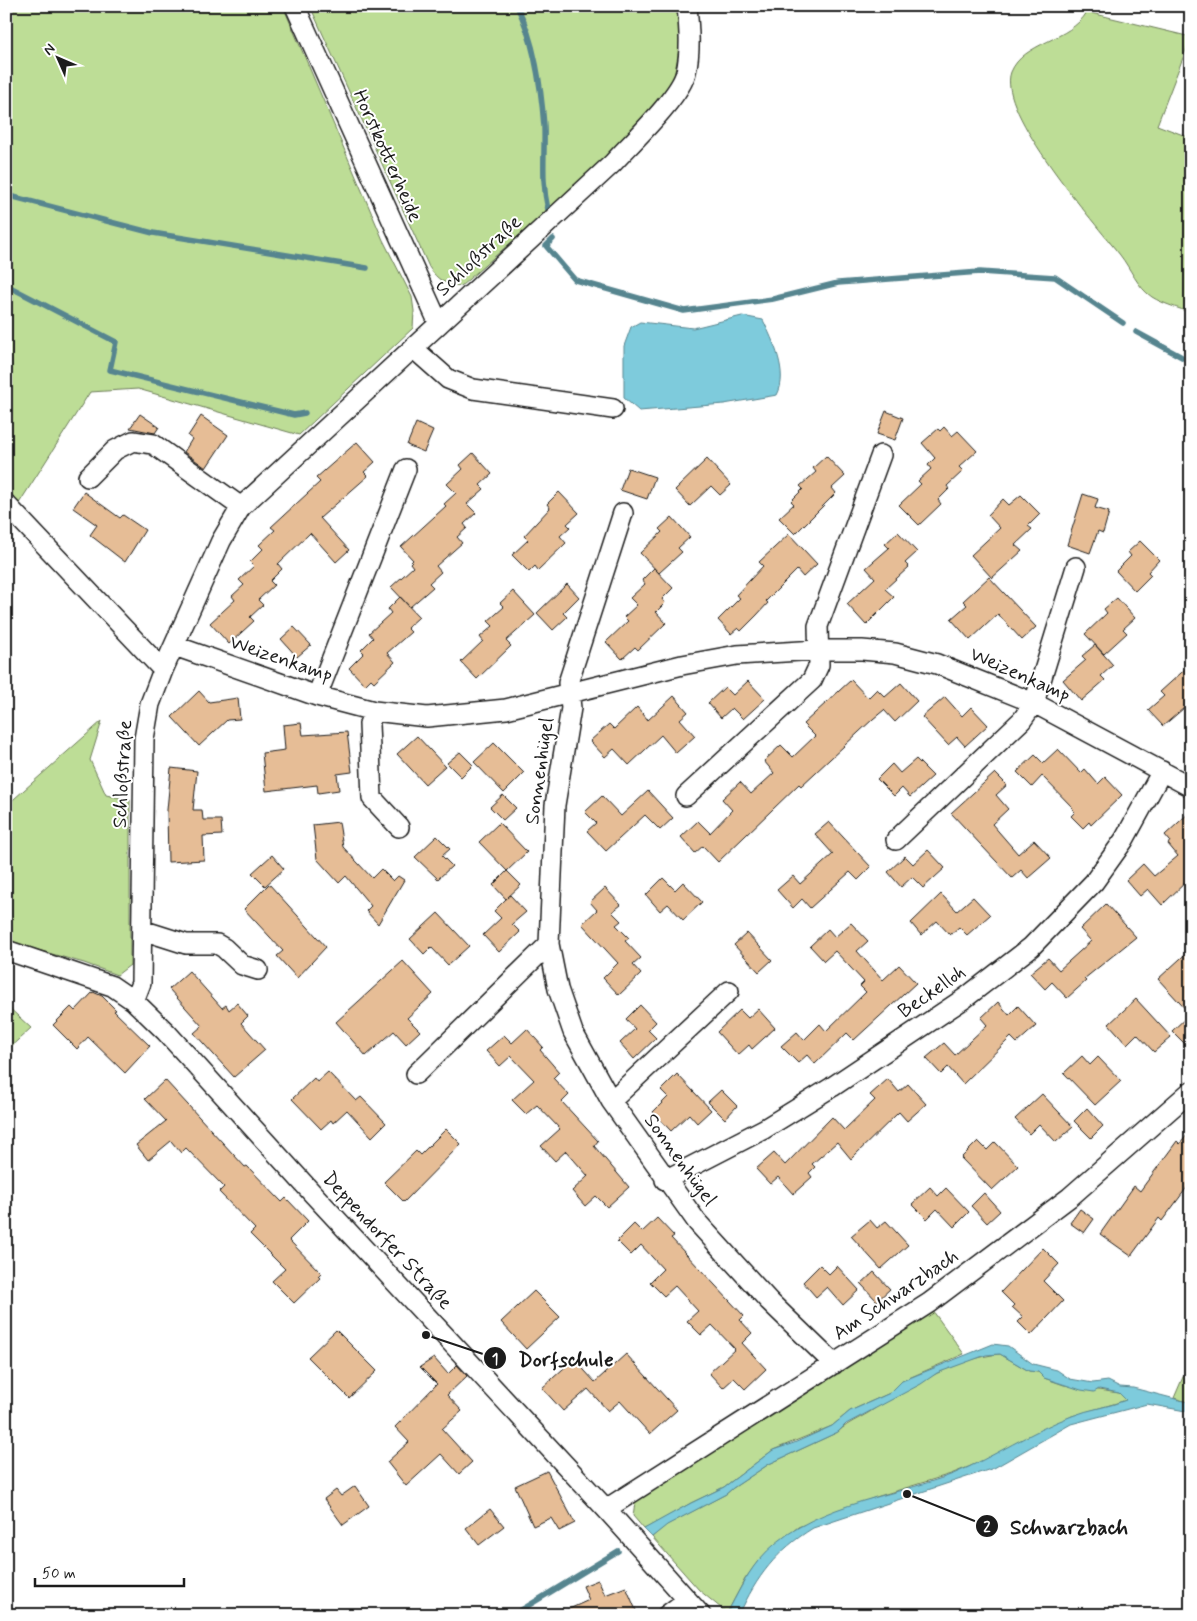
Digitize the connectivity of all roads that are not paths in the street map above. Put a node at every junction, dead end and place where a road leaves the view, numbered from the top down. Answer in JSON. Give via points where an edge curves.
{"nodes":[{"id":1,"x":295,"y":6,"type":"edge"},
{"id":2,"x":687,"y":6,"type":"edge"},
{"id":3,"x":439,"y":324,"type":"junction"},
{"id":4,"x":413,"y":348,"type":"junction"},
{"id":5,"x":613,"y":409,"type":"dead end"},
{"id":6,"x":881,"y":455,"type":"dead end"},
{"id":7,"x":406,"y":469,"type":"dead end"},
{"id":8,"x":88,"y":477,"type":"dead end"},
{"id":9,"x":6,"y":504,"type":"edge"},
{"id":10,"x":241,"y":508,"type":"junction"},
{"id":11,"x":623,"y":513,"type":"dead end"},
{"id":12,"x":1076,"y":567,"type":"dead end"},
{"id":13,"x":175,"y":646,"type":"junction"},
{"id":14,"x":817,"y":650,"type":"junction"},
{"id":15,"x":164,"y":670,"type":"junction"},
{"id":16,"x":570,"y":695,"type":"junction"},
{"id":17,"x":317,"y":696,"type":"junction"},
{"id":18,"x":1034,"y":703,"type":"junction"},
{"id":19,"x":374,"y":712,"type":"junction"},
{"id":20,"x":1162,"y":771,"type":"junction"},
{"id":21,"x":1191,"y":787,"type":"edge"},
{"id":22,"x":686,"y":796,"type":"dead end"},
{"id":23,"x":399,"y":827,"type":"dead end"},
{"id":24,"x":896,"y":840,"type":"dead end"},
{"id":25,"x":142,"y":930,"type":"junction"},
{"id":26,"x":549,"y":944,"type":"junction"},
{"id":27,"x":6,"y":950,"type":"edge"},
{"id":28,"x":258,"y":970,"type":"dead end"},
{"id":29,"x":730,"y":991,"type":"dead end"},
{"id":30,"x":134,"y":1001,"type":"junction"},
{"id":31,"x":416,"y":1074,"type":"dead end"},
{"id":32,"x":1191,"y":1091,"type":"edge"},
{"id":33,"x":610,"y":1101,"type":"junction"},
{"id":34,"x":666,"y":1180,"type":"junction"},
{"id":35,"x":834,"y":1364,"type":"junction"},
{"id":36,"x":606,"y":1509,"type":"junction"},
{"id":37,"x":688,"y":1600,"type":"junction"},
{"id":38,"x":667,"y":1615,"type":"edge"},
{"id":39,"x":700,"y":1615,"type":"edge"}],
"edges":[{"from":1,"to":3,"type":"street","name":"Horstkotterheide"},
{"from":2,"to":3,"type":"street","name":"Schloßstraße","via":[[690,35],[686,74],[666,105],[613,163]]},
{"from":3,"to":4,"type":"street","name":"Schloßstraße"},
{"from":4,"to":5,"type":"street","via":[[448,379],[473,390]]},
{"from":4,"to":10,"type":"street","name":"Schloßstraße"},
{"from":6,"to":14,"type":"street","via":[[818,626]]},
{"from":7,"to":17,"type":"street"},
{"from":8,"to":10,"type":"street","via":[[115,450],[133,441],[153,444]]},
{"from":9,"to":15,"type":"street"},
{"from":10,"to":13,"type":"street","name":"Schloßstraße","via":[[221,541]]},
{"from":11,"to":16,"type":"street","via":[[568,683]]},
{"from":12,"to":18,"type":"street"},
{"from":13,"to":15,"type":"street","name":"Schloßstraße"},
{"from":13,"to":17,"type":"street","name":"Weizenkamp"},
{"from":14,"to":16,"type":"street","name":"Weizenkamp","via":[[737,655],[682,665]]},
{"from":14,"to":18,"type":"street","name":"Weizenkamp","via":[[895,652],[937,664]]},
{"from":14,"to":22,"type":"street","via":[[819,665],[812,680]]},
{"from":15,"to":25,"type":"street","name":"Schloßstraße","via":[[150,704],[144,739]]},
{"from":16,"to":19,"type":"street","name":"Weizenkamp","via":[[506,709],[427,717]]},
{"from":16,"to":26,"type":"street","name":"Sonnenhügel","via":[[572,708],[555,805]]},
{"from":17,"to":19,"type":"street","name":"Weizenkamp"},
{"from":18,"to":20,"type":"street","name":"Weizenkamp"},
{"from":18,"to":24,"type":"street","via":[[1022,720]]},
{"from":19,"to":23,"type":"street","via":[[369,724],[372,798]]},
{"from":20,"to":21,"type":"street","name":"Weizenkamp"},
{"from":20,"to":34,"type":"street","name":"Beckelloh","via":[[1124,840],[1094,882],[1031,947],[965,998],[832,1087],[764,1129]]},
{"from":25,"to":28,"type":"street","via":[[186,944],[217,944],[242,966]]},
{"from":25,"to":30,"type":"street","name":"Schloßstraße","via":[[141,984]]},
{"from":26,"to":31,"type":"street"},
{"from":26,"to":33,"type":"street","name":"Sonnenhügel","via":[[558,989],[573,1032]]},
{"from":27,"to":30,"type":"street","name":"Deppendorfer Straße","via":[[112,986]]},
{"from":29,"to":33,"type":"street"},
{"from":30,"to":36,"type":"street","name":"Deppendorfer Straße"},
{"from":32,"to":35,"type":"street","name":"Am Schwarzbach","via":[[1070,1197],[929,1303]]},
{"from":33,"to":34,"type":"street","name":"Sonnenhügel"},
{"from":34,"to":35,"type":"street","name":"Sonnenhügel","via":[[733,1263]]},
{"from":35,"to":36,"type":"street","name":"Am Schwarzbach"},
{"from":36,"to":37,"type":"street","name":"Deppendorfer Straße"},
{"from":37,"to":38,"type":"street"},
{"from":37,"to":39,"type":"street","name":"Deppendorfer Straße"}]}
